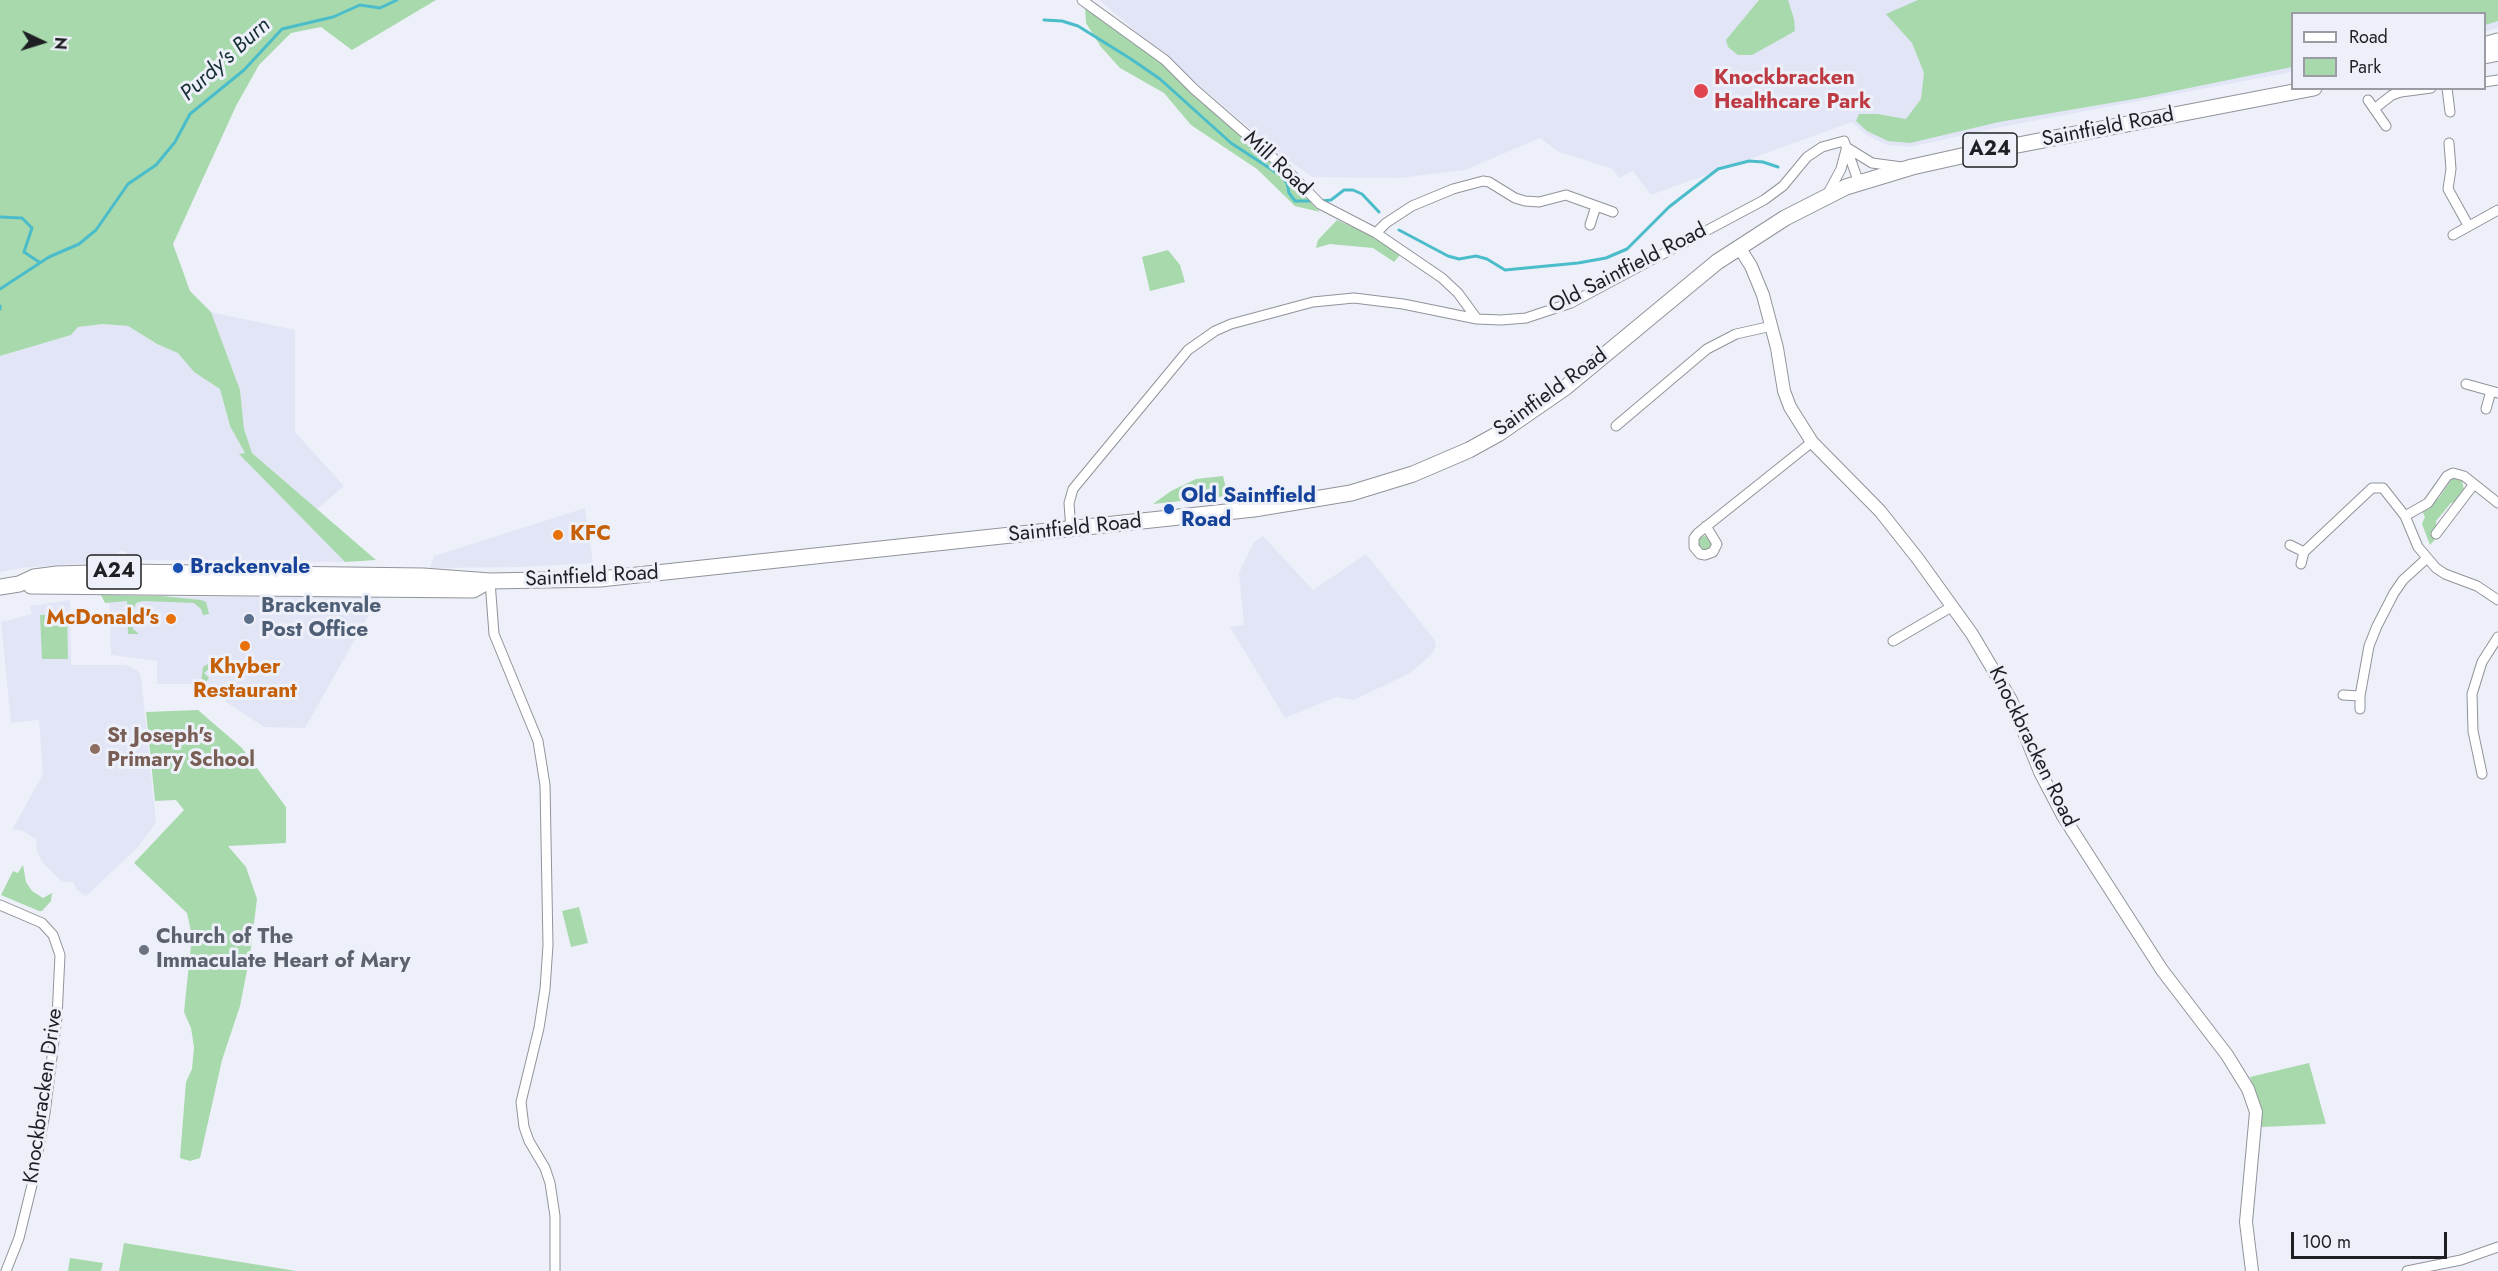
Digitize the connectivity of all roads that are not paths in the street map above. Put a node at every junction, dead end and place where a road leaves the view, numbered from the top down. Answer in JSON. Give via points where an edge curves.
{"nodes":[{"id":1,"x":1082,"y":0,"type":"edge"},
{"id":2,"x":2304,"y":90,"type":"edge"},
{"id":3,"x":2416,"y":90,"type":"edge"},
{"id":4,"x":2447,"y":90,"type":"edge"},
{"id":5,"x":2450,"y":112,"type":"dead end"},
{"id":6,"x":2386,"y":126,"type":"dead end"},
{"id":7,"x":2449,"y":143,"type":"dead end"},
{"id":8,"x":1845,"y":144,"type":"junction"},
{"id":9,"x":1912,"y":167,"type":"junction"},
{"id":10,"x":1859,"y":183,"type":"junction"},
{"id":11,"x":1826,"y":197,"type":"junction"},
{"id":12,"x":1596,"y":206,"type":"junction"},
{"id":13,"x":2498,"y":210,"type":"edge"},
{"id":14,"x":1613,"y":212,"type":"dead end"},
{"id":15,"x":1590,"y":225,"type":"dead end"},
{"id":16,"x":2468,"y":225,"type":"junction"},
{"id":17,"x":1376,"y":233,"type":"junction"},
{"id":18,"x":2453,"y":235,"type":"dead end"},
{"id":19,"x":1739,"y":247,"type":"junction"},
{"id":20,"x":1477,"y":319,"type":"junction"},
{"id":21,"x":1772,"y":326,"type":"junction"},
{"id":22,"x":2466,"y":384,"type":"dead end"},
{"id":23,"x":2494,"y":392,"type":"edge"},
{"id":24,"x":2486,"y":409,"type":"dead end"},
{"id":25,"x":1616,"y":426,"type":"dead end"},
{"id":26,"x":1812,"y":442,"type":"junction"},
{"id":27,"x":2474,"y":484,"type":"junction"},
{"id":28,"x":2498,"y":503,"type":"edge"},
{"id":29,"x":2407,"y":519,"type":"junction"},
{"id":30,"x":1706,"y":526,"type":"dead end"},
{"id":31,"x":1071,"y":530,"type":"junction"},
{"id":32,"x":2436,"y":534,"type":"dead end"},
{"id":33,"x":2290,"y":545,"type":"dead end"},
{"id":34,"x":2304,"y":552,"type":"junction"},
{"id":35,"x":2426,"y":559,"type":"junction"},
{"id":36,"x":2301,"y":564,"type":"dead end"},
{"id":37,"x":231,"y":573,"type":"junction"},
{"id":38,"x":490,"y":581,"type":"junction"},
{"id":39,"x":19,"y":584,"type":"junction"},
{"id":40,"x":0,"y":587,"type":"edge"},
{"id":41,"x":363,"y":590,"type":"junction"},
{"id":42,"x":2498,"y":600,"type":"edge"},
{"id":43,"x":1953,"y":606,"type":"junction"},
{"id":44,"x":2498,"y":637,"type":"edge"},
{"id":45,"x":1893,"y":641,"type":"dead end"},
{"id":46,"x":2343,"y":695,"type":"dead end"},
{"id":47,"x":2360,"y":696,"type":"junction"},
{"id":48,"x":2360,"y":709,"type":"dead end"},
{"id":49,"x":2482,"y":774,"type":"dead end"},
{"id":50,"x":0,"y":905,"type":"edge"},
{"id":51,"x":2498,"y":1247,"type":"edge"},
{"id":52,"x":6,"y":1271,"type":"edge"},
{"id":53,"x":555,"y":1271,"type":"edge"},
{"id":54,"x":2252,"y":1271,"type":"edge"},
{"id":55,"x":2407,"y":1271,"type":"edge"}],
"edges":[{"from":1,"to":17,"type":"street","name":"Mill Road","via":[[1165,60],[1320,204]]},
{"from":2,"to":9,"type":"highway","name":"Saintfield Road","number":"A24"},
{"from":3,"to":6,"type":"street","via":[[2371,104]]},
{"from":4,"to":5,"type":"street"},
{"from":7,"to":16,"type":"street","via":[[2448,189]]},
{"from":8,"to":9,"type":"street","via":[[1872,163]]},
{"from":8,"to":10,"type":"street"},
{"from":8,"to":11,"type":"street","via":[[1841,169]]},
{"from":8,"to":20,"type":"street","name":"Old Saintfield Road","via":[[1814,151],[1783,186],[1764,200],[1571,303],[1526,318]]},
{"from":9,"to":10,"type":"highway","name":"Saintfield Road","number":"A24"},
{"from":10,"to":11,"type":"highway","name":"Saintfield Road","number":"A24"},
{"from":11,"to":19,"type":"highway","name":"Saintfield Road","number":"A24"},
{"from":12,"to":14,"type":"street"},
{"from":12,"to":15,"type":"street"},
{"from":12,"to":17,"type":"street","via":[[1566,195],[1539,202],[1525,201],[1489,182],[1477,182],[1412,206]]},
{"from":13,"to":16,"type":"street"},
{"from":16,"to":18,"type":"street"},
{"from":17,"to":20,"type":"street","name":"Mill Road","via":[[1442,278]]},
{"from":19,"to":21,"type":"street","name":"Knockbracken Road","via":[[1751,266]]},
{"from":19,"to":31,"type":"highway","name":"Saintfield Road","number":"A24","via":[[1533,412],[1438,464],[1378,486],[1318,500]]},
{"from":20,"to":31,"type":"street","name":"Old Saintfield Road","via":[[1354,298],[1281,310],[1215,331],[1174,365],[1073,489],[1069,503]]},
{"from":21,"to":25,"type":"street","via":[[1736,334],[1707,349]]},
{"from":21,"to":26,"type":"street","name":"Knockbracken Road","via":[[1790,408]]},
{"from":22,"to":23,"type":"street"},
{"from":23,"to":24,"type":"street"},
{"from":26,"to":30,"type":"street"},
{"from":26,"to":43,"type":"street","name":"Knockbracken Road","via":[[1880,511]]},
{"from":27,"to":28,"type":"street"},
{"from":27,"to":29,"type":"street","via":[[2459,473],[2452,473],[2428,503]]},
{"from":27,"to":32,"type":"street"},
{"from":29,"to":34,"type":"street","via":[[2383,488],[2372,488]]},
{"from":29,"to":35,"type":"street"},
{"from":31,"to":38,"type":"highway","name":"Saintfield Road","number":"A24","via":[[600,579]]},
{"from":33,"to":34,"type":"street"},
{"from":34,"to":36,"type":"street"},
{"from":35,"to":42,"type":"street","via":[[2445,574],[2477,586]]},
{"from":35,"to":47,"type":"street","via":[[2403,580],[2377,626],[2369,646]]},
{"from":37,"to":38,"type":"highway","name":"Saintfield Road","number":"A24"},
{"from":37,"to":39,"type":"highway","name":"Saintfield Road","number":"A24","via":[[57,574]]},
{"from":37,"to":41,"type":"highway","via":[[259,580],[356,582]]},
{"from":38,"to":41,"type":"highway","name":"Saintfield Road","number":"A24","via":[[474,590]]},
{"from":38,"to":53,"type":"street","via":[[494,634],[538,741],[545,785],[545,989],[521,1102],[529,1141],[550,1183],[555,1216]]},
{"from":39,"to":40,"type":"highway","name":"Saintfield Road","number":"A24"},
{"from":39,"to":41,"type":"highway","name":"Saintfield Road","number":"A24"},
{"from":43,"to":45,"type":"street"},
{"from":43,"to":54,"type":"street","name":"Knockbracken Road","via":[[2005,688],[2063,816],[2156,961],[2248,1089],[2256,1112],[2246,1222]]},
{"from":44,"to":49,"type":"street","via":[[2482,662],[2472,694],[2473,731]]},
{"from":46,"to":47,"type":"street"},
{"from":47,"to":48,"type":"street"},
{"from":50,"to":52,"type":"street","name":"Knockbracken Drive","via":[[42,923],[53,935],[60,955],[55,1037],[32,1185]]},
{"from":51,"to":55,"type":"street"}]}
